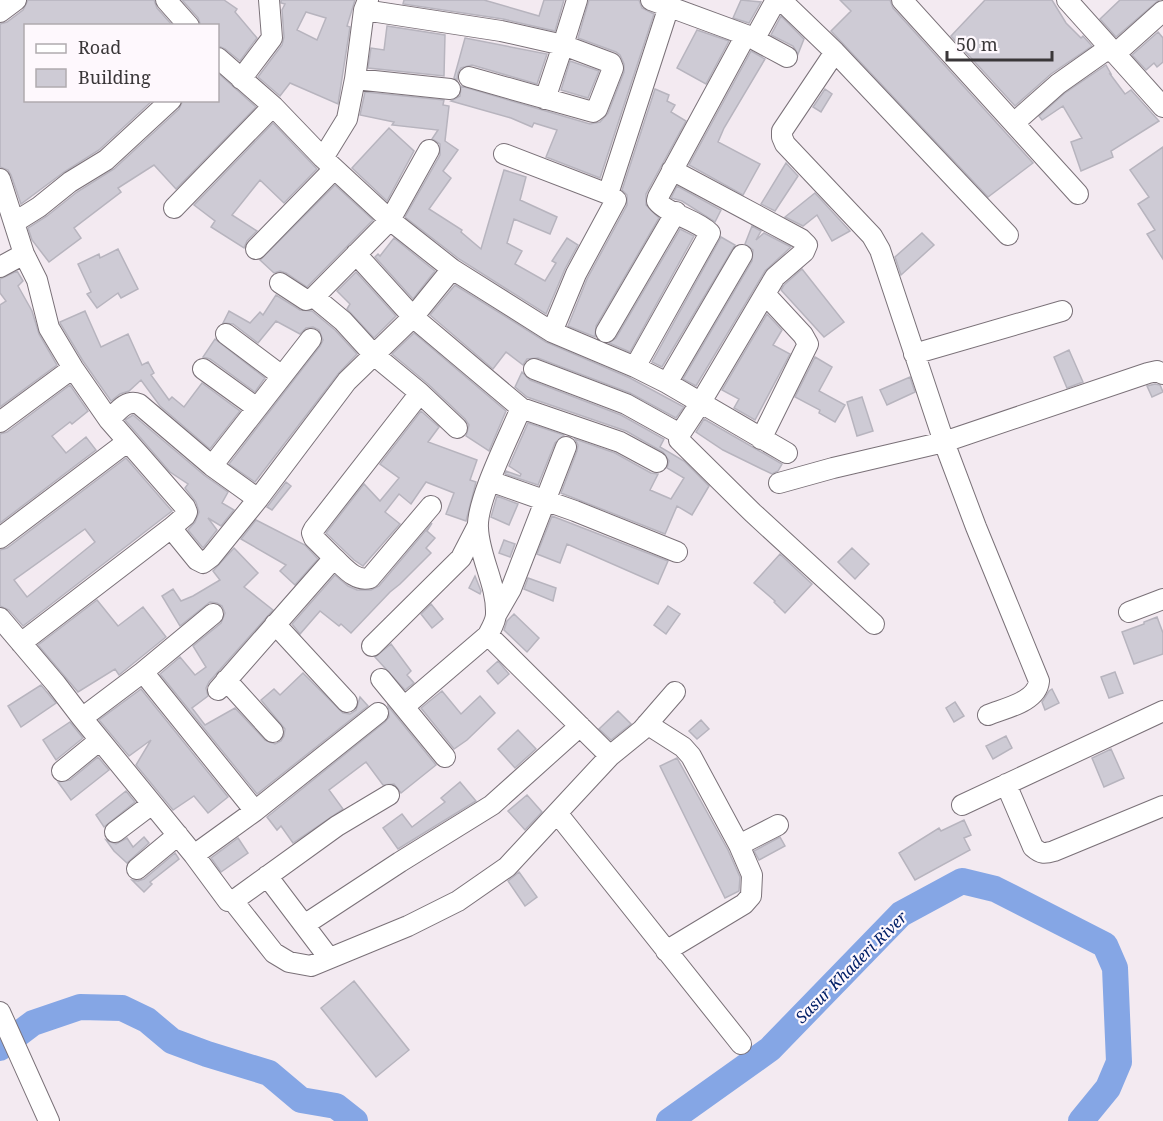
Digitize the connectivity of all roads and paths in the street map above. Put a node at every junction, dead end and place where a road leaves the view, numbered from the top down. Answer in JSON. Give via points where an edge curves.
{"nodes":[{"id":1,"x":16,"y":0,"type":"edge"},
{"id":2,"x":166,"y":0,"type":"edge"},
{"id":3,"x":269,"y":0,"type":"edge"},
{"id":4,"x":577,"y":0,"type":"edge"},
{"id":5,"x":776,"y":0,"type":"edge"},
{"id":6,"x":781,"y":0,"type":"edge"},
{"id":7,"x":1067,"y":0,"type":"edge"},
{"id":8,"x":668,"y":3,"type":"edge"},
{"id":9,"x":913,"y":4,"type":"edge"},
{"id":10,"x":366,"y":5,"type":"edge"},
{"id":11,"x":1163,"y":11,"type":"edge"},
{"id":12,"x":0,"y":12,"type":"edge"},
{"id":13,"x":187,"y":24,"type":"edge"},
{"id":14,"x":746,"y":35,"type":"junction"},
{"id":15,"x":563,"y":45,"type":"junction"},
{"id":16,"x":1112,"y":51,"type":"junction"},
{"id":17,"x":835,"y":52,"type":"junction"},
{"id":18,"x":787,"y":57,"type":"dead end"},
{"id":19,"x":219,"y":59,"type":"edge"},
{"id":20,"x":469,"y":77,"type":"dead end"},
{"id":21,"x":241,"y":79,"type":"junction"},
{"id":22,"x":355,"y":79,"type":"junction"},
{"id":23,"x":450,"y":89,"type":"dead end"},
{"id":24,"x":545,"y":99,"type":"junction"},
{"id":25,"x":169,"y":102,"type":"edge"},
{"id":26,"x":273,"y":106,"type":"junction"},
{"id":27,"x":1163,"y":107,"type":"edge"},
{"id":28,"x":1014,"y":123,"type":"junction"},
{"id":29,"x":429,"y":150,"type":"dead end"},
{"id":30,"x":504,"y":154,"type":"dead end"},
{"id":31,"x":329,"y":164,"type":"junction"},
{"id":32,"x":672,"y":170,"type":"junction"},
{"id":33,"x":0,"y":179,"type":"edge"},
{"id":34,"x":608,"y":194,"type":"junction"},
{"id":35,"x":1078,"y":194,"type":"dead end"},
{"id":36,"x":174,"y":208,"type":"dead end"},
{"id":37,"x":676,"y":212,"type":"junction"},
{"id":38,"x":390,"y":219,"type":"junction"},
{"id":39,"x":15,"y":222,"type":"junction"},
{"id":40,"x":1008,"y":235,"type":"dead end"},
{"id":41,"x":256,"y":249,"type":"dead end"},
{"id":42,"x":24,"y":254,"type":"junction"},
{"id":43,"x":356,"y":254,"type":"junction"},
{"id":44,"x":741,"y":255,"type":"dead end"},
{"id":45,"x":0,"y":267,"type":"edge"},
{"id":46,"x":452,"y":269,"type":"junction"},
{"id":47,"x":280,"y":283,"type":"dead end"},
{"id":48,"x":765,"y":294,"type":"junction"},
{"id":49,"x":314,"y":297,"type":"junction"},
{"id":50,"x":1062,"y":312,"type":"dead end"},
{"id":51,"x":413,"y":317,"type":"junction"},
{"id":52,"x":552,"y":332,"type":"junction"},
{"id":53,"x":606,"y":332,"type":"dead end"},
{"id":54,"x":226,"y":334,"type":"dead end"},
{"id":55,"x":310,"y":339,"type":"dead end"},
{"id":56,"x":914,"y":354,"type":"junction"},
{"id":57,"x":374,"y":355,"type":"junction"},
{"id":58,"x":635,"y":367,"type":"junction"},
{"id":59,"x":73,"y":368,"type":"junction"},
{"id":60,"x":203,"y":369,"type":"dead end"},
{"id":61,"x":534,"y":369,"type":"dead end"},
{"id":62,"x":1163,"y":374,"type":"edge"},
{"id":63,"x":282,"y":376,"type":"junction"},
{"id":64,"x":667,"y":383,"type":"junction"},
{"id":65,"x":420,"y":393,"type":"junction"},
{"id":66,"x":701,"y":402,"type":"junction"},
{"id":67,"x":257,"y":408,"type":"junction"},
{"id":68,"x":521,"y":408,"type":"junction"},
{"id":69,"x":109,"y":420,"type":"junction"},
{"id":70,"x":0,"y":422,"type":"edge"},
{"id":71,"x":457,"y":428,"type":"dead end"},
{"id":72,"x":680,"y":434,"type":"junction"},
{"id":73,"x":761,"y":439,"type":"junction"},
{"id":74,"x":127,"y":442,"type":"junction"},
{"id":75,"x":944,"y":442,"type":"junction"},
{"id":76,"x":566,"y":447,"type":"dead end"},
{"id":77,"x":787,"y":453,"type":"dead end"},
{"id":78,"x":657,"y":462,"type":"dead end"},
{"id":79,"x":212,"y":466,"type":"junction"},
{"id":80,"x":490,"y":481,"type":"junction"},
{"id":81,"x":779,"y":483,"type":"dead end"},
{"id":82,"x":258,"y":499,"type":"junction"},
{"id":83,"x":546,"y":500,"type":"junction"},
{"id":84,"x":431,"y":506,"type":"dead end"},
{"id":85,"x":477,"y":526,"type":"junction"},
{"id":86,"x":171,"y":528,"type":"junction"},
{"id":87,"x":0,"y":538,"type":"edge"},
{"id":88,"x":677,"y":552,"type":"dead end"},
{"id":89,"x":334,"y":558,"type":"junction"},
{"id":90,"x":1163,"y":599,"type":"edge"},
{"id":91,"x":1129,"y":612,"type":"dead end"},
{"id":92,"x":213,"y":614,"type":"dead end"},
{"id":93,"x":496,"y":615,"type":"junction"},
{"id":94,"x":0,"y":618,"type":"edge"},
{"id":95,"x":275,"y":624,"type":"junction"},
{"id":96,"x":874,"y":624,"type":"dead end"},
{"id":97,"x":488,"y":635,"type":"junction"},
{"id":98,"x":21,"y":643,"type":"junction"},
{"id":99,"x":372,"y":646,"type":"dead end"},
{"id":100,"x":143,"y":672,"type":"junction"},
{"id":101,"x":381,"y":679,"type":"dead end"},
{"id":102,"x":675,"y":692,"type":"dead end"},
{"id":103,"x":347,"y":702,"type":"dead end"},
{"id":104,"x":405,"y":706,"type":"junction"},
{"id":105,"x":1163,"y":711,"type":"edge"},
{"id":106,"x":378,"y":713,"type":"dead end"},
{"id":107,"x":988,"y":715,"type":"dead end"},
{"id":108,"x":82,"y":718,"type":"junction"},
{"id":109,"x":647,"y":724,"type":"junction"},
{"id":110,"x":580,"y":726,"type":"junction"},
{"id":111,"x":273,"y":732,"type":"dead end"},
{"id":112,"x":100,"y":740,"type":"junction"},
{"id":113,"x":445,"y":756,"type":"dead end"},
{"id":114,"x":610,"y":756,"type":"junction"},
{"id":115,"x":62,"y":771,"type":"dead end"},
{"id":116,"x":1006,"y":784,"type":"junction"},
{"id":117,"x":388,"y":795,"type":"dead end"},
{"id":118,"x":152,"y":804,"type":"junction"},
{"id":119,"x":962,"y":805,"type":"dead end"},
{"id":120,"x":1163,"y":806,"type":"edge"},
{"id":121,"x":255,"y":811,"type":"junction"},
{"id":122,"x":557,"y":813,"type":"junction"},
{"id":123,"x":778,"y":825,"type":"dead end"},
{"id":124,"x":116,"y":832,"type":"dead end"},
{"id":125,"x":178,"y":835,"type":"junction"},
{"id":126,"x":739,"y":844,"type":"junction"},
{"id":127,"x":194,"y":855,"type":"junction"},
{"id":128,"x":137,"y":869,"type":"dead end"},
{"id":129,"x":267,"y":876,"type":"junction"},
{"id":130,"x":233,"y":901,"type":"junction"},
{"id":131,"x":304,"y":926,"type":"junction"},
{"id":132,"x":666,"y":951,"type":"junction"},
{"id":133,"x":329,"y":958,"type":"junction"},
{"id":134,"x":0,"y":1012,"type":"edge"},
{"id":135,"x":741,"y":1044,"type":"dead end"},
{"id":136,"x":49,"y":1121,"type":"edge"}],
"edges":[{"from":1,"to":12,"type":"street"},
{"from":2,"to":13,"type":"street"},
{"from":3,"to":21,"type":"street","via":[[272,38]]},
{"from":4,"to":15,"type":"street"},
{"from":5,"to":14,"type":"street","via":[[755,38]]},
{"from":6,"to":17,"type":"street"},
{"from":7,"to":16,"type":"street"},
{"from":8,"to":14,"type":"street"},
{"from":8,"to":34,"type":"street"},
{"from":9,"to":28,"type":"street"},
{"from":10,"to":15,"type":"street"},
{"from":10,"to":22,"type":"street"},
{"from":11,"to":16,"type":"street"},
{"from":14,"to":18,"type":"street"},
{"from":14,"to":32,"type":"street"},
{"from":15,"to":24,"type":"street"},
{"from":15,"to":24,"type":"street","via":[[608,61],[613,68],[597,109],[592,112]]},
{"from":16,"to":27,"type":"street"},
{"from":16,"to":28,"type":"street","via":[[1058,84]]},
{"from":17,"to":40,"type":"street"},
{"from":17,"to":56,"type":"street","via":[[782,131],[782,137],[872,236]]},
{"from":19,"to":21,"type":"street"},
{"from":20,"to":24,"type":"street"},
{"from":21,"to":26,"type":"street"},
{"from":22,"to":23,"type":"street"},
{"from":22,"to":31,"type":"street","via":[[347,119]]},
{"from":25,"to":39,"type":"street","via":[[105,160]]},
{"from":26,"to":31,"type":"street"},
{"from":26,"to":36,"type":"street"},
{"from":28,"to":35,"type":"street"},
{"from":29,"to":38,"type":"street"},
{"from":30,"to":34,"type":"street"},
{"from":31,"to":38,"type":"street"},
{"from":31,"to":41,"type":"street"},
{"from":32,"to":37,"type":"street","via":[[657,201]]},
{"from":32,"to":48,"type":"street","via":[[805,242],[806,249],[775,277]]},
{"from":33,"to":39,"type":"street"},
{"from":34,"to":52,"type":"street","via":[[616,200],[615,205],[576,274]]},
{"from":37,"to":53,"type":"street"},
{"from":37,"to":58,"type":"street","via":[[706,229],[709,237]]},
{"from":38,"to":43,"type":"street"},
{"from":38,"to":46,"type":"street"},
{"from":39,"to":42,"type":"street"},
{"from":42,"to":45,"type":"street"},
{"from":42,"to":59,"type":"street","via":[[37,280],[49,328]]},
{"from":43,"to":49,"type":"street"},
{"from":43,"to":51,"type":"street"},
{"from":44,"to":64,"type":"street"},
{"from":46,"to":51,"type":"street"},
{"from":46,"to":52,"type":"street"},
{"from":47,"to":49,"type":"street","via":[[306,300]]},
{"from":48,"to":66,"type":"street"},
{"from":48,"to":73,"type":"street","via":[[808,344]]},
{"from":49,"to":57,"type":"street"},
{"from":50,"to":56,"type":"street"},
{"from":51,"to":57,"type":"street"},
{"from":51,"to":68,"type":"street"},
{"from":52,"to":58,"type":"street"},
{"from":54,"to":63,"type":"street"},
{"from":55,"to":63,"type":"street"},
{"from":56,"to":75,"type":"street"},
{"from":57,"to":65,"type":"street"},
{"from":57,"to":82,"type":"street","via":[[347,381]]},
{"from":58,"to":64,"type":"street"},
{"from":59,"to":69,"type":"street"},
{"from":59,"to":70,"type":"street"},
{"from":60,"to":67,"type":"street"},
{"from":61,"to":72,"type":"street","via":[[627,404]]},
{"from":62,"to":75,"type":"street","via":[[1148,373]]},
{"from":63,"to":67,"type":"street"},
{"from":64,"to":66,"type":"street"},
{"from":65,"to":71,"type":"street"},
{"from":65,"to":89,"type":"street","via":[[314,529],[314,538]]},
{"from":66,"to":72,"type":"street"},
{"from":66,"to":73,"type":"street"},
{"from":67,"to":79,"type":"street"},
{"from":68,"to":78,"type":"street","via":[[620,442]]},
{"from":68,"to":80,"type":"street"},
{"from":69,"to":74,"type":"street"},
{"from":69,"to":79,"type":"street","via":[[133,401]]},
{"from":72,"to":96,"type":"street","via":[[680,443]]},
{"from":73,"to":77,"type":"street"},
{"from":74,"to":86,"type":"street","via":[[185,507],[185,516]]},
{"from":74,"to":87,"type":"street"},
{"from":75,"to":81,"type":"street"},
{"from":75,"to":107,"type":"street","via":[[1039,681],[1031,697]]},
{"from":76,"to":83,"type":"street"},
{"from":79,"to":82,"type":"street"},
{"from":80,"to":83,"type":"street"},
{"from":80,"to":85,"type":"street"},
{"from":82,"to":86,"type":"street","via":[[203,563]]},
{"from":83,"to":88,"type":"street"},
{"from":83,"to":93,"type":"street","via":[[506,601]]},
{"from":84,"to":89,"type":"street","via":[[370,578],[356,578]]},
{"from":85,"to":93,"type":"street"},
{"from":85,"to":99,"type":"street","via":[[461,558]]},
{"from":86,"to":98,"type":"street"},
{"from":89,"to":95,"type":"street"},
{"from":90,"to":91,"type":"street"},
{"from":92,"to":100,"type":"street"},
{"from":93,"to":97,"type":"street"},
{"from":94,"to":98,"type":"street"},
{"from":95,"to":103,"type":"street"},
{"from":95,"to":111,"type":"street","via":[[222,685]]},
{"from":97,"to":104,"type":"street"},
{"from":97,"to":110,"type":"street"},
{"from":98,"to":108,"type":"street"},
{"from":100,"to":108,"type":"street"},
{"from":100,"to":121,"type":"street"},
{"from":101,"to":104,"type":"street"},
{"from":102,"to":109,"type":"street"},
{"from":104,"to":113,"type":"street"},
{"from":105,"to":116,"type":"street"},
{"from":106,"to":121,"type":"street"},
{"from":108,"to":112,"type":"street"},
{"from":109,"to":114,"type":"street"},
{"from":109,"to":126,"type":"street","via":[[691,756]]},
{"from":110,"to":114,"type":"street"},
{"from":110,"to":131,"type":"street","via":[[492,805]]},
{"from":112,"to":115,"type":"street"},
{"from":112,"to":118,"type":"street"},
{"from":114,"to":122,"type":"street"},
{"from":116,"to":119,"type":"street"},
{"from":116,"to":120,"type":"street","via":[[1033,848],[1040,853],[1054,851]]},
{"from":117,"to":129,"type":"street"},
{"from":118,"to":124,"type":"street"},
{"from":118,"to":125,"type":"street"},
{"from":121,"to":127,"type":"street"},
{"from":122,"to":132,"type":"street"},
{"from":122,"to":133,"type":"street","via":[[507,867],[458,901]]},
{"from":123,"to":126,"type":"street"},
{"from":125,"to":127,"type":"street"},
{"from":125,"to":128,"type":"street"},
{"from":126,"to":132,"type":"street","via":[[752,875],[751,896]]},
{"from":127,"to":130,"type":"street","via":[[222,895]]},
{"from":129,"to":130,"type":"street"},
{"from":129,"to":131,"type":"street"},
{"from":130,"to":133,"type":"street","via":[[274,953],[289,962],[311,966]]},
{"from":131,"to":133,"type":"street"},
{"from":132,"to":135,"type":"street"},
{"from":134,"to":136,"type":"street"}]}
